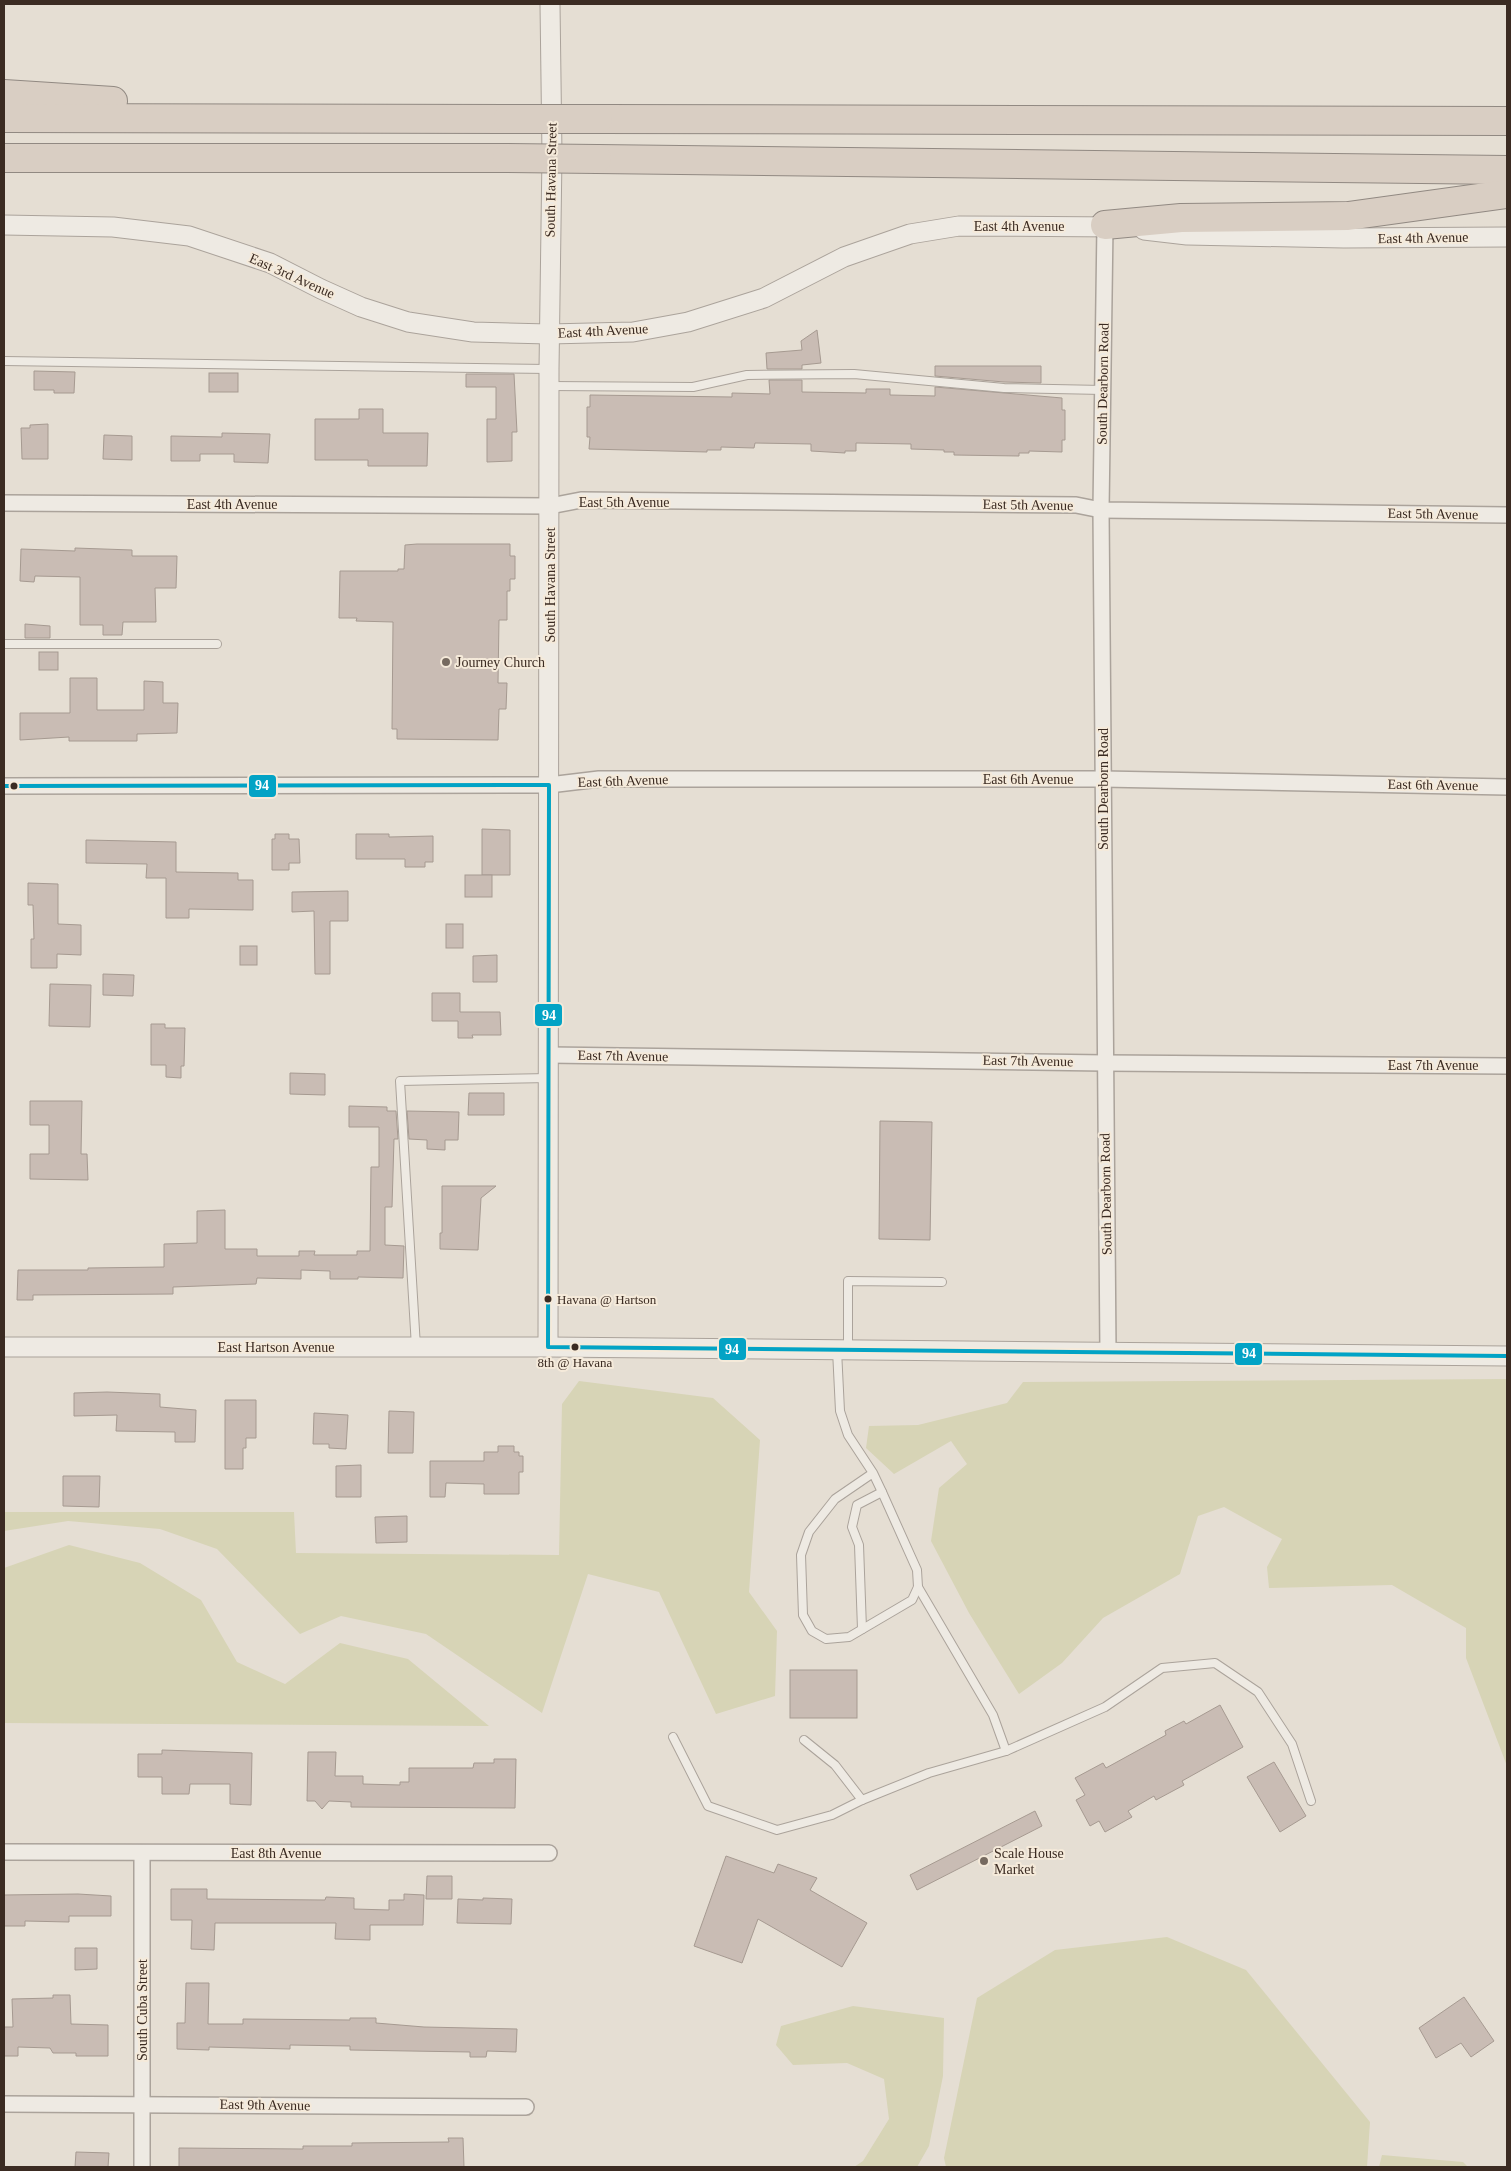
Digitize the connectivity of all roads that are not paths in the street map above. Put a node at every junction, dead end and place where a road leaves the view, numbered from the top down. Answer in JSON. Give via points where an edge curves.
{"nodes":[{"id":1,"x":550,"y":4,"type":"edge"},
{"id":2,"x":4,"y":94,"type":"edge"},
{"id":3,"x":4,"y":118,"type":"edge"},
{"id":4,"x":407,"y":118,"type":"junction"},
{"id":5,"x":1507,"y":121,"type":"edge"},
{"id":6,"x":4,"y":158,"type":"edge"},
{"id":7,"x":1507,"y":170,"type":"edge"},
{"id":8,"x":1507,"y":194,"type":"edge"},
{"id":9,"x":4,"y":225,"type":"edge"},
{"id":10,"x":1105,"y":225,"type":"junction"},
{"id":11,"x":1507,"y":237,"type":"edge"},
{"id":12,"x":549,"y":334,"type":"junction"},
{"id":13,"x":4,"y":361,"type":"edge"},
{"id":14,"x":549,"y":377,"type":"junction"},
{"id":15,"x":1103,"y":390,"type":"junction"},
{"id":16,"x":4,"y":503,"type":"edge"},
{"id":17,"x":550,"y":506,"type":"junction"},
{"id":18,"x":1101,"y":510,"type":"junction"},
{"id":19,"x":1507,"y":515,"type":"edge"},
{"id":20,"x":4,"y":644,"type":"edge"},
{"id":21,"x":217,"y":644,"type":"dead end"},
{"id":22,"x":1104,"y":779,"type":"junction"},
{"id":23,"x":549,"y":785,"type":"junction"},
{"id":24,"x":4,"y":786,"type":"edge"},
{"id":25,"x":1507,"y":787,"type":"edge"},
{"id":26,"x":549,"y":1054,"type":"junction"},
{"id":27,"x":1105,"y":1062,"type":"junction"},
{"id":28,"x":1507,"y":1066,"type":"edge"},
{"id":29,"x":549,"y":1078,"type":"junction"},
{"id":30,"x":942,"y":1282,"type":"dead end"},
{"id":31,"x":4,"y":1347,"type":"edge"},
{"id":32,"x":416,"y":1347,"type":"junction"},
{"id":33,"x":548,"y":1347,"type":"junction"},
{"id":34,"x":843,"y":1350,"type":"junction"},
{"id":35,"x":1108,"y":1352,"type":"junction"},
{"id":36,"x":1507,"y":1356,"type":"edge"},
{"id":37,"x":873,"y":1473,"type":"junction"},
{"id":38,"x":882,"y":1492,"type":"junction"},
{"id":39,"x":918,"y":1587,"type":"junction"},
{"id":40,"x":862,"y":1629,"type":"junction"},
{"id":41,"x":673,"y":1737,"type":"dead end"},
{"id":42,"x":804,"y":1740,"type":"dead end"},
{"id":43,"x":1006,"y":1751,"type":"junction"},
{"id":44,"x":862,"y":1800,"type":"junction"},
{"id":45,"x":1311,"y":1801,"type":"dead end"},
{"id":46,"x":4,"y":1852,"type":"edge"},
{"id":47,"x":142,"y":1853,"type":"junction"},
{"id":48,"x":549,"y":1853,"type":"dead end"},
{"id":49,"x":4,"y":2104,"type":"edge"},
{"id":50,"x":142,"y":2104,"type":"junction"},
{"id":51,"x":526,"y":2108,"type":"dead end"},
{"id":52,"x":142,"y":2167,"type":"edge"}],
"edges":[{"from":1,"to":12,"type":"street","name":"South Havana Street"},
{"from":2,"to":4,"type":"highway"},
{"from":3,"to":4,"type":"highway"},
{"from":4,"to":5,"type":"highway","bridge":true},
{"from":6,"to":7,"type":"highway","bridge":true,"via":[[507,158]]},
{"from":8,"to":10,"type":"highway","via":[[1348,216],[1181,218]]},
{"from":9,"to":12,"type":"street","name":"East 3rd Avenue","via":[[113,227],[189,236],[270,263],[321,290],[408,322],[473,332]]},
{"from":10,"to":11,"type":"street","name":"East 4th Avenue","via":[[1186,235]]},
{"from":10,"to":12,"type":"street","name":"East 4th Avenue","via":[[959,226],[910,234],[844,258],[764,298],[688,322],[632,332]]},
{"from":10,"to":15,"type":"street","name":"South Dearborn Road"},
{"from":12,"to":14,"type":"street","name":"South Havana Street"},
{"from":13,"to":14,"type":"lane"},
{"from":14,"to":15,"type":"lane","via":[[693,387],[747,375],[854,374],[1004,388]]},
{"from":14,"to":17,"type":"street","name":"South Havana Street"},
{"from":15,"to":18,"type":"street","name":"South Dearborn Road"},
{"from":16,"to":17,"type":"street","name":"East 4th Avenue"},
{"from":17,"to":18,"type":"street","name":"East 5th Avenue","via":[[591,500],[1076,505]]},
{"from":17,"to":23,"type":"street","name":"South Havana Street"},
{"from":18,"to":19,"type":"street","name":"East 5th Avenue"},
{"from":18,"to":22,"type":"street","name":"South Dearborn Road"},
{"from":20,"to":21,"type":"lane"},
{"from":22,"to":23,"type":"street","name":"East 6th Avenue","via":[[600,779]]},
{"from":22,"to":25,"type":"street","name":"East 6th Avenue"},
{"from":22,"to":27,"type":"street","name":"South Dearborn Road"},
{"from":23,"to":24,"type":"street"},
{"from":23,"to":26,"type":"street","name":"South Havana Street"},
{"from":26,"to":27,"type":"street","name":"East 7th Avenue"},
{"from":26,"to":29,"type":"street","name":"South Havana Street"},
{"from":27,"to":28,"type":"street","name":"East 7th Avenue"},
{"from":27,"to":35,"type":"street","name":"South Dearborn Road"},
{"from":29,"to":32,"type":"lane","via":[[400,1081]]},
{"from":29,"to":33,"type":"street","name":"South Havana Street"},
{"from":30,"to":34,"type":"lane","via":[[848,1282]]},
{"from":31,"to":32,"type":"street","name":"East Hartson Avenue"},
{"from":32,"to":33,"type":"street","name":"East Hartson Avenue"},
{"from":33,"to":34,"type":"street"},
{"from":34,"to":35,"type":"street"},
{"from":34,"to":37,"type":"lane","via":[[840,1412],[848,1435]]},
{"from":35,"to":36,"type":"street"},
{"from":37,"to":38,"type":"lane"},
{"from":37,"to":40,"type":"lane","via":[[835,1499],[809,1532],[801,1555],[803,1615],[812,1631],[826,1639],[848,1637]]},
{"from":38,"to":39,"type":"lane","via":[[917,1570]]},
{"from":38,"to":40,"type":"lane","via":[[857,1505],[852,1527],[859,1545]]},
{"from":39,"to":40,"type":"lane","via":[[912,1600]]},
{"from":39,"to":43,"type":"lane","via":[[993,1715]]},
{"from":41,"to":44,"type":"lane","via":[[708,1806],[777,1830],[832,1815]]},
{"from":42,"to":44,"type":"lane","via":[[835,1765]]},
{"from":43,"to":44,"type":"lane","via":[[930,1773]]},
{"from":43,"to":45,"type":"lane","via":[[1105,1707],[1162,1668],[1215,1663],[1258,1692],[1292,1744]]},
{"from":46,"to":47,"type":"street","name":"East 8th Avenue"},
{"from":47,"to":48,"type":"street","name":"East 8th Avenue"},
{"from":47,"to":50,"type":"street","name":"South Cuba Street"},
{"from":49,"to":50,"type":"street","name":"East 9th Avenue"},
{"from":50,"to":51,"type":"street","name":"East 9th Avenue"},
{"from":50,"to":52,"type":"street","name":"South Cuba Street"}]}
